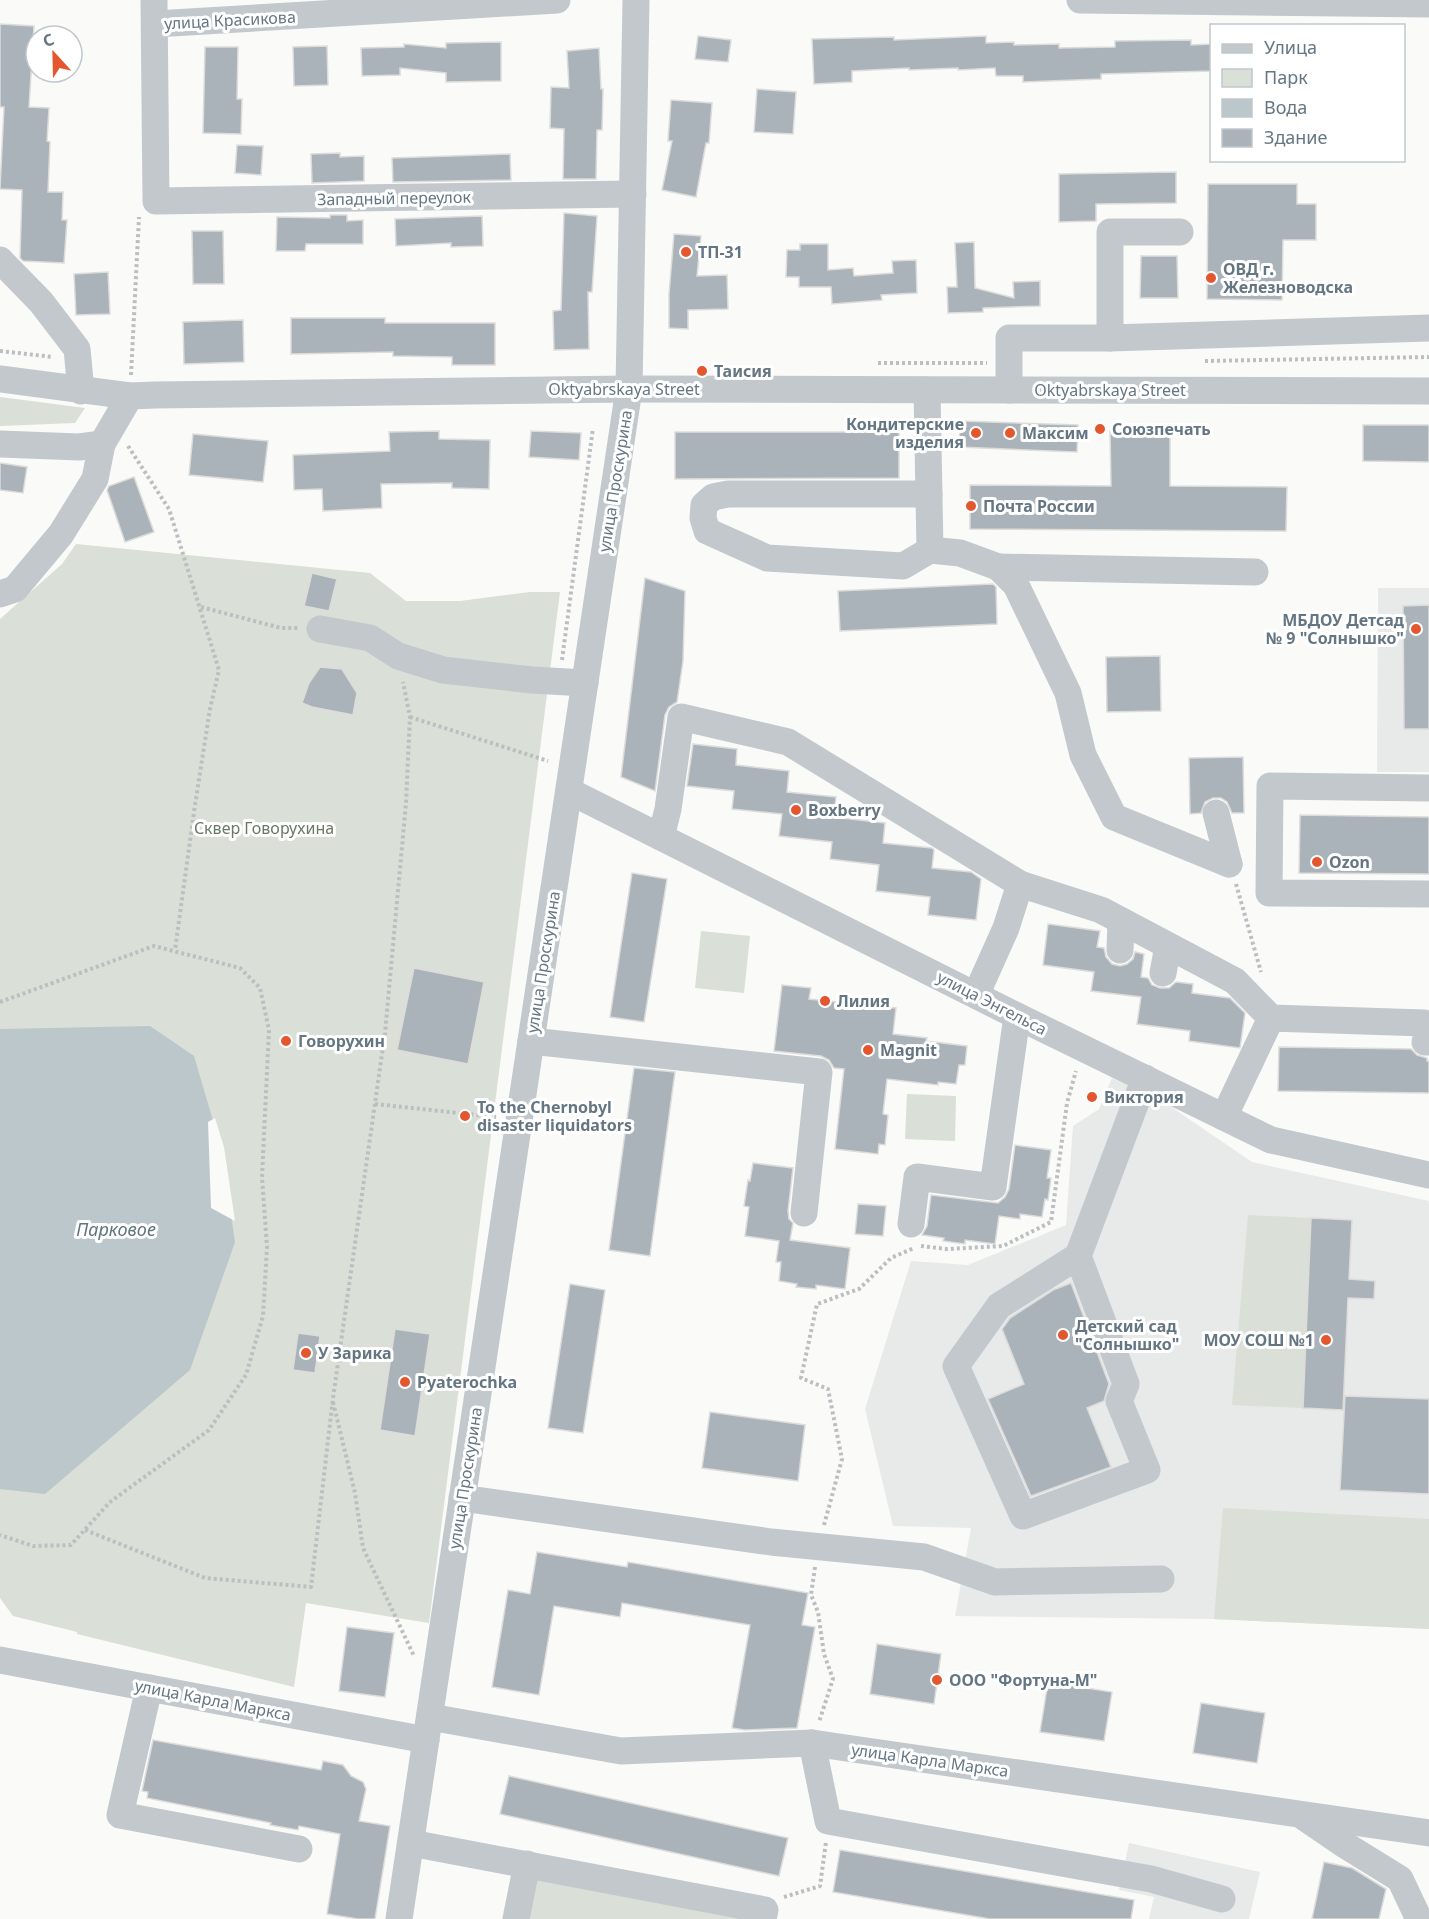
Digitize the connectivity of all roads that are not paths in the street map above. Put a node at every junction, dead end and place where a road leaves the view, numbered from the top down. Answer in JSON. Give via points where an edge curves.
{"nodes":[{"id":1,"x":556,"y":0,"type":"edge"},
{"id":2,"x":636,"y":0,"type":"edge"},
{"id":3,"x":1080,"y":0,"type":"edge"},
{"id":4,"x":1429,"y":4,"type":"edge"},
{"id":5,"x":154,"y":12,"type":"edge"},
{"id":6,"x":633,"y":194,"type":"junction"},
{"id":7,"x":1180,"y":232,"type":"dead end"},
{"id":8,"x":0,"y":260,"type":"edge"},
{"id":9,"x":1429,"y":328,"type":"edge"},
{"id":10,"x":1110,"y":338,"type":"junction"},
{"id":11,"x":0,"y":380,"type":"edge"},
{"id":12,"x":629,"y":389,"type":"junction"},
{"id":13,"x":927,"y":390,"type":"junction"},
{"id":14,"x":1009,"y":390,"type":"junction"},
{"id":15,"x":81,"y":391,"type":"junction"},
{"id":16,"x":1429,"y":391,"type":"edge"},
{"id":17,"x":130,"y":396,"type":"junction"},
{"id":18,"x":0,"y":444,"type":"edge"},
{"id":19,"x":102,"y":444,"type":"junction"},
{"id":20,"x":929,"y":494,"type":"junction"},
{"id":21,"x":930,"y":550,"type":"junction"},
{"id":22,"x":1006,"y":563,"type":"junction"},
{"id":23,"x":1247,"y":567,"type":"dead end"},
{"id":24,"x":0,"y":594,"type":"edge"},
{"id":25,"x":320,"y":629,"type":"road end"},
{"id":26,"x":572,"y":682,"type":"junction"},
{"id":27,"x":1429,"y":788,"type":"edge"},
{"id":28,"x":568,"y":792,"type":"junction"},
{"id":29,"x":1216,"y":813,"type":"dead end"},
{"id":30,"x":662,"y":837,"type":"junction"},
{"id":31,"x":1020,"y":884,"type":"junction"},
{"id":32,"x":1429,"y":894,"type":"edge"},
{"id":33,"x":1121,"y":921,"type":"junction"},
{"id":34,"x":1168,"y":946,"type":"junction"},
{"id":35,"x":1120,"y":950,"type":"dead end"},
{"id":36,"x":1163,"y":973,"type":"dead end"},
{"id":37,"x":976,"y":995,"type":"junction"},
{"id":38,"x":1017,"y":1016,"type":"junction"},
{"id":39,"x":1271,"y":1018,"type":"junction"},
{"id":40,"x":1426,"y":1036,"type":"edge"},
{"id":41,"x":531,"y":1041,"type":"junction"},
{"id":42,"x":1145,"y":1078,"type":"junction"},
{"id":43,"x":1224,"y":1117,"type":"junction"},
{"id":44,"x":1429,"y":1175,"type":"edge"},
{"id":45,"x":804,"y":1213,"type":"dead end"},
{"id":46,"x":911,"y":1224,"type":"dead end"},
{"id":47,"x":1078,"y":1256,"type":"junction"},
{"id":48,"x":462,"y":1498,"type":"junction"},
{"id":49,"x":1161,"y":1579,"type":"dead end"},
{"id":50,"x":0,"y":1660,"type":"edge"},
{"id":51,"x":149,"y":1688,"type":"junction"},
{"id":52,"x":428,"y":1729,"type":"junction"},
{"id":53,"x":812,"y":1743,"type":"junction"},
{"id":54,"x":1300,"y":1814,"type":"junction"},
{"id":55,"x":1429,"y":1833,"type":"edge"},
{"id":56,"x":411,"y":1843,"type":"junction"},
{"id":57,"x":298,"y":1849,"type":"dead end"},
{"id":58,"x":526,"y":1864,"type":"junction"},
{"id":59,"x":1222,"y":1899,"type":"dead end"},
{"id":60,"x":399,"y":1919,"type":"edge"},
{"id":61,"x":516,"y":1919,"type":"edge"},
{"id":62,"x":763,"y":1919,"type":"edge"},
{"id":63,"x":1417,"y":1919,"type":"edge"}],
"edges":[{"from":1,"to":5,"type":"street","name":"улица Красикова"},
{"from":2,"to":6,"type":"street","name":"улица Проскурина"},
{"from":3,"to":4,"type":"street"},
{"from":5,"to":6,"type":"street","name":"Западный переулок","via":[[156,201]]},
{"from":6,"to":12,"type":"street","name":"улица Проскурина"},
{"from":7,"to":10,"type":"street","via":[[1110,232]]},
{"from":8,"to":15,"type":"street","via":[[41,302],[77,349]]},
{"from":9,"to":10,"type":"street"},
{"from":10,"to":14,"type":"street","via":[[1009,338]]},
{"from":11,"to":15,"type":"street","name":"Oktyabrskaya Street"},
{"from":12,"to":13,"type":"street","name":"Oktyabrskaya Street"},
{"from":12,"to":17,"type":"street","name":"Oktyabrskaya Street"},
{"from":12,"to":26,"type":"street","name":"улица Проскурина"},
{"from":13,"to":14,"type":"street","name":"Oktyabrskaya Street"},
{"from":13,"to":20,"type":"street"},
{"from":14,"to":16,"type":"street","name":"Oktyabrskaya Street"},
{"from":15,"to":17,"type":"street","name":"Oktyabrskaya Street"},
{"from":17,"to":19,"type":"street"},
{"from":18,"to":19,"type":"street"},
{"from":19,"to":24,"type":"street","via":[[95,479],[61,534],[15,589]]},
{"from":20,"to":21,"type":"street"},
{"from":20,"to":21,"type":"street","via":[[728,494],[713,497],[704,505],[703,518],[706,531],[767,558],[903,566]]},
{"from":21,"to":22,"type":"street"},
{"from":22,"to":23,"type":"street"},
{"from":22,"to":29,"type":"street","via":[[1068,693],[1083,755],[1114,817],[1229,864]]},
{"from":25,"to":26,"type":"street","via":[[370,638],[398,656],[443,670]]},
{"from":26,"to":28,"type":"street","name":"улица Проскурина"},
{"from":27,"to":32,"type":"street","via":[[1270,786],[1269,893]]},
{"from":28,"to":30,"type":"street","name":"улица Энгельса"},
{"from":28,"to":41,"type":"street","name":"улица Проскурина"},
{"from":30,"to":31,"type":"street","via":[[681,717],[788,742]]},
{"from":30,"to":37,"type":"street","name":"улица Энгельса"},
{"from":31,"to":33,"type":"street","via":[[1080,913],[1101,910]]},
{"from":31,"to":37,"type":"street","via":[[1006,928]]},
{"from":33,"to":34,"type":"street"},
{"from":33,"to":35,"type":"street"},
{"from":34,"to":36,"type":"street"},
{"from":34,"to":39,"type":"street","via":[[1219,983],[1235,981]]},
{"from":37,"to":38,"type":"street","name":"улица Энгельса"},
{"from":38,"to":42,"type":"street","name":"улица Энгельса"},
{"from":38,"to":46,"type":"street","via":[[993,1187],[917,1177]]},
{"from":39,"to":40,"type":"street"},
{"from":39,"to":43,"type":"street"},
{"from":41,"to":45,"type":"street","via":[[819,1072]]},
{"from":41,"to":48,"type":"street","name":"улица Проскурина"},
{"from":42,"to":43,"type":"street","name":"улица Энгельса"},
{"from":42,"to":47,"type":"street"},
{"from":43,"to":44,"type":"street","name":"улица Энгельса","via":[[1271,1140]]},
{"from":47,"to":47,"type":"street","via":[[1126,1384],[1119,1401],[1147,1470],[1023,1516],[956,1366],[999,1306]]},
{"from":48,"to":49,"type":"street","via":[[771,1542],[924,1557],[995,1582]]},
{"from":48,"to":52,"type":"street","name":"улица Проскурина"},
{"from":50,"to":51,"type":"street","name":"улица Карла Маркса"},
{"from":51,"to":52,"type":"street","name":"улица Карла Маркса"},
{"from":51,"to":57,"type":"street","via":[[120,1815]]},
{"from":52,"to":53,"type":"street","name":"улица Карла Маркса","via":[[621,1751]]},
{"from":52,"to":56,"type":"street","name":"улица Проскурина"},
{"from":53,"to":54,"type":"street","name":"улица Карла Маркса"},
{"from":53,"to":59,"type":"street","via":[[828,1821],[1151,1879]]},
{"from":54,"to":55,"type":"street","name":"улица Карла Маркса"},
{"from":54,"to":63,"type":"street","via":[[1400,1880]]},
{"from":56,"to":58,"type":"street"},
{"from":56,"to":60,"type":"street","name":"улица Проскурина"},
{"from":58,"to":61,"type":"street"},
{"from":58,"to":62,"type":"street","via":[[765,1910]]}]}
